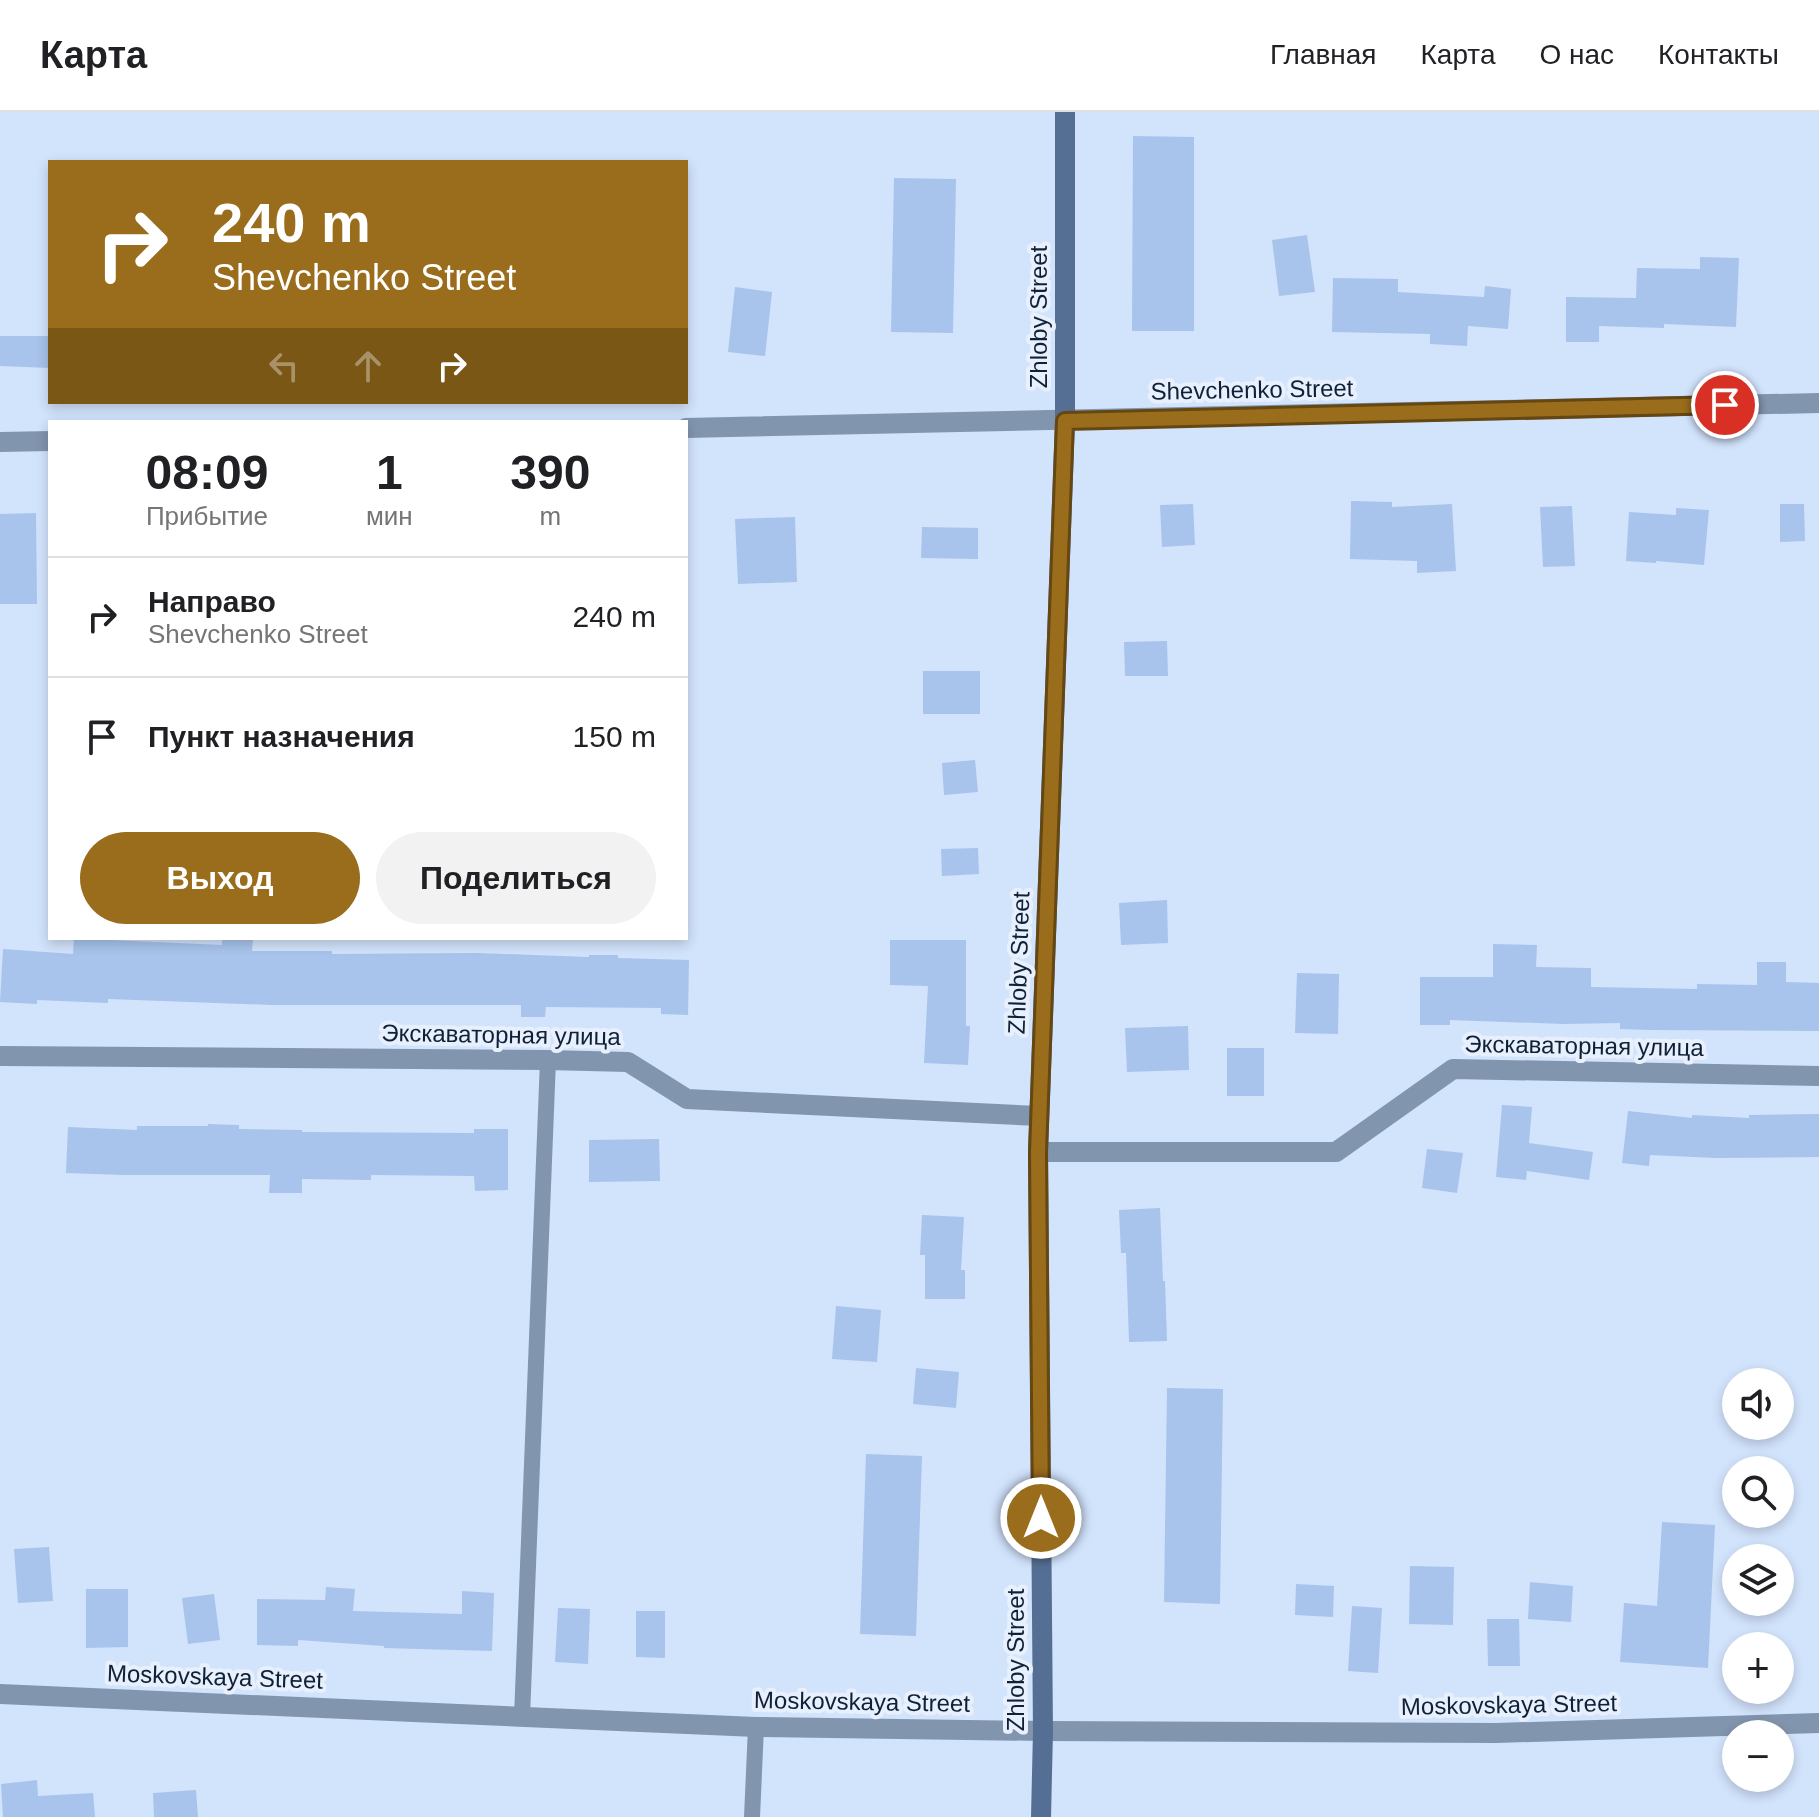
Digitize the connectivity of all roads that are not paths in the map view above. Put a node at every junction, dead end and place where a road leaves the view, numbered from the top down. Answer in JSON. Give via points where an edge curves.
{"nodes":[{"id":1,"x":1065,"y":112,"type":"edge"},
{"id":2,"x":1819,"y":403,"type":"edge"},
{"id":3,"x":1065,"y":421,"type":"junction"},
{"id":4,"x":688,"y":428,"type":"edge"},
{"id":5,"x":48,"y":441,"type":"edge"},
{"id":6,"x":0,"y":442,"type":"edge"},
{"id":7,"x":0,"y":1056,"type":"edge"},
{"id":8,"x":548,"y":1060,"type":"junction"},
{"id":9,"x":1819,"y":1076,"type":"edge"},
{"id":10,"x":1039,"y":1116,"type":"junction"},
{"id":11,"x":1038,"y":1152,"type":"junction"},
{"id":12,"x":0,"y":1694,"type":"edge"},
{"id":13,"x":522,"y":1717,"type":"junction"},
{"id":14,"x":1819,"y":1723,"type":"edge"},
{"id":15,"x":756,"y":1727,"type":"junction"},
{"id":16,"x":1043,"y":1731,"type":"junction"},
{"id":17,"x":752,"y":1817,"type":"edge"},
{"id":18,"x":1041,"y":1817,"type":"edge"}],
"edges":[{"from":1,"to":3,"type":"street","name":"Zhloby Street"},
{"from":2,"to":3,"type":"street","name":"Shevchenko Street"},
{"from":3,"to":4,"type":"street","name":"Shevchenko Street"},
{"from":3,"to":10,"type":"street","name":"Zhloby Street"},
{"from":5,"to":6,"type":"street"},
{"from":7,"to":8,"type":"street","name":"Экскаваторная улица"},
{"from":8,"to":10,"type":"street","name":"Экскаваторная улица","via":[[628,1062],[687,1099]]},
{"from":8,"to":13,"type":"lane"},
{"from":9,"to":11,"type":"street","name":"Экскаваторная улица","via":[[1453,1069],[1336,1152]]},
{"from":10,"to":11,"type":"street","name":"Zhloby Street"},
{"from":11,"to":16,"type":"street","name":"Zhloby Street"},
{"from":12,"to":13,"type":"street","name":"Moskovskaya Street"},
{"from":13,"to":15,"type":"street","name":"Moskovskaya Street"},
{"from":14,"to":16,"type":"street","name":"Moskovskaya Street","via":[[1496,1733]]},
{"from":15,"to":16,"type":"street","name":"Moskovskaya Street"},
{"from":15,"to":17,"type":"lane"},
{"from":16,"to":18,"type":"street","name":"Zhloby Street"}]}
